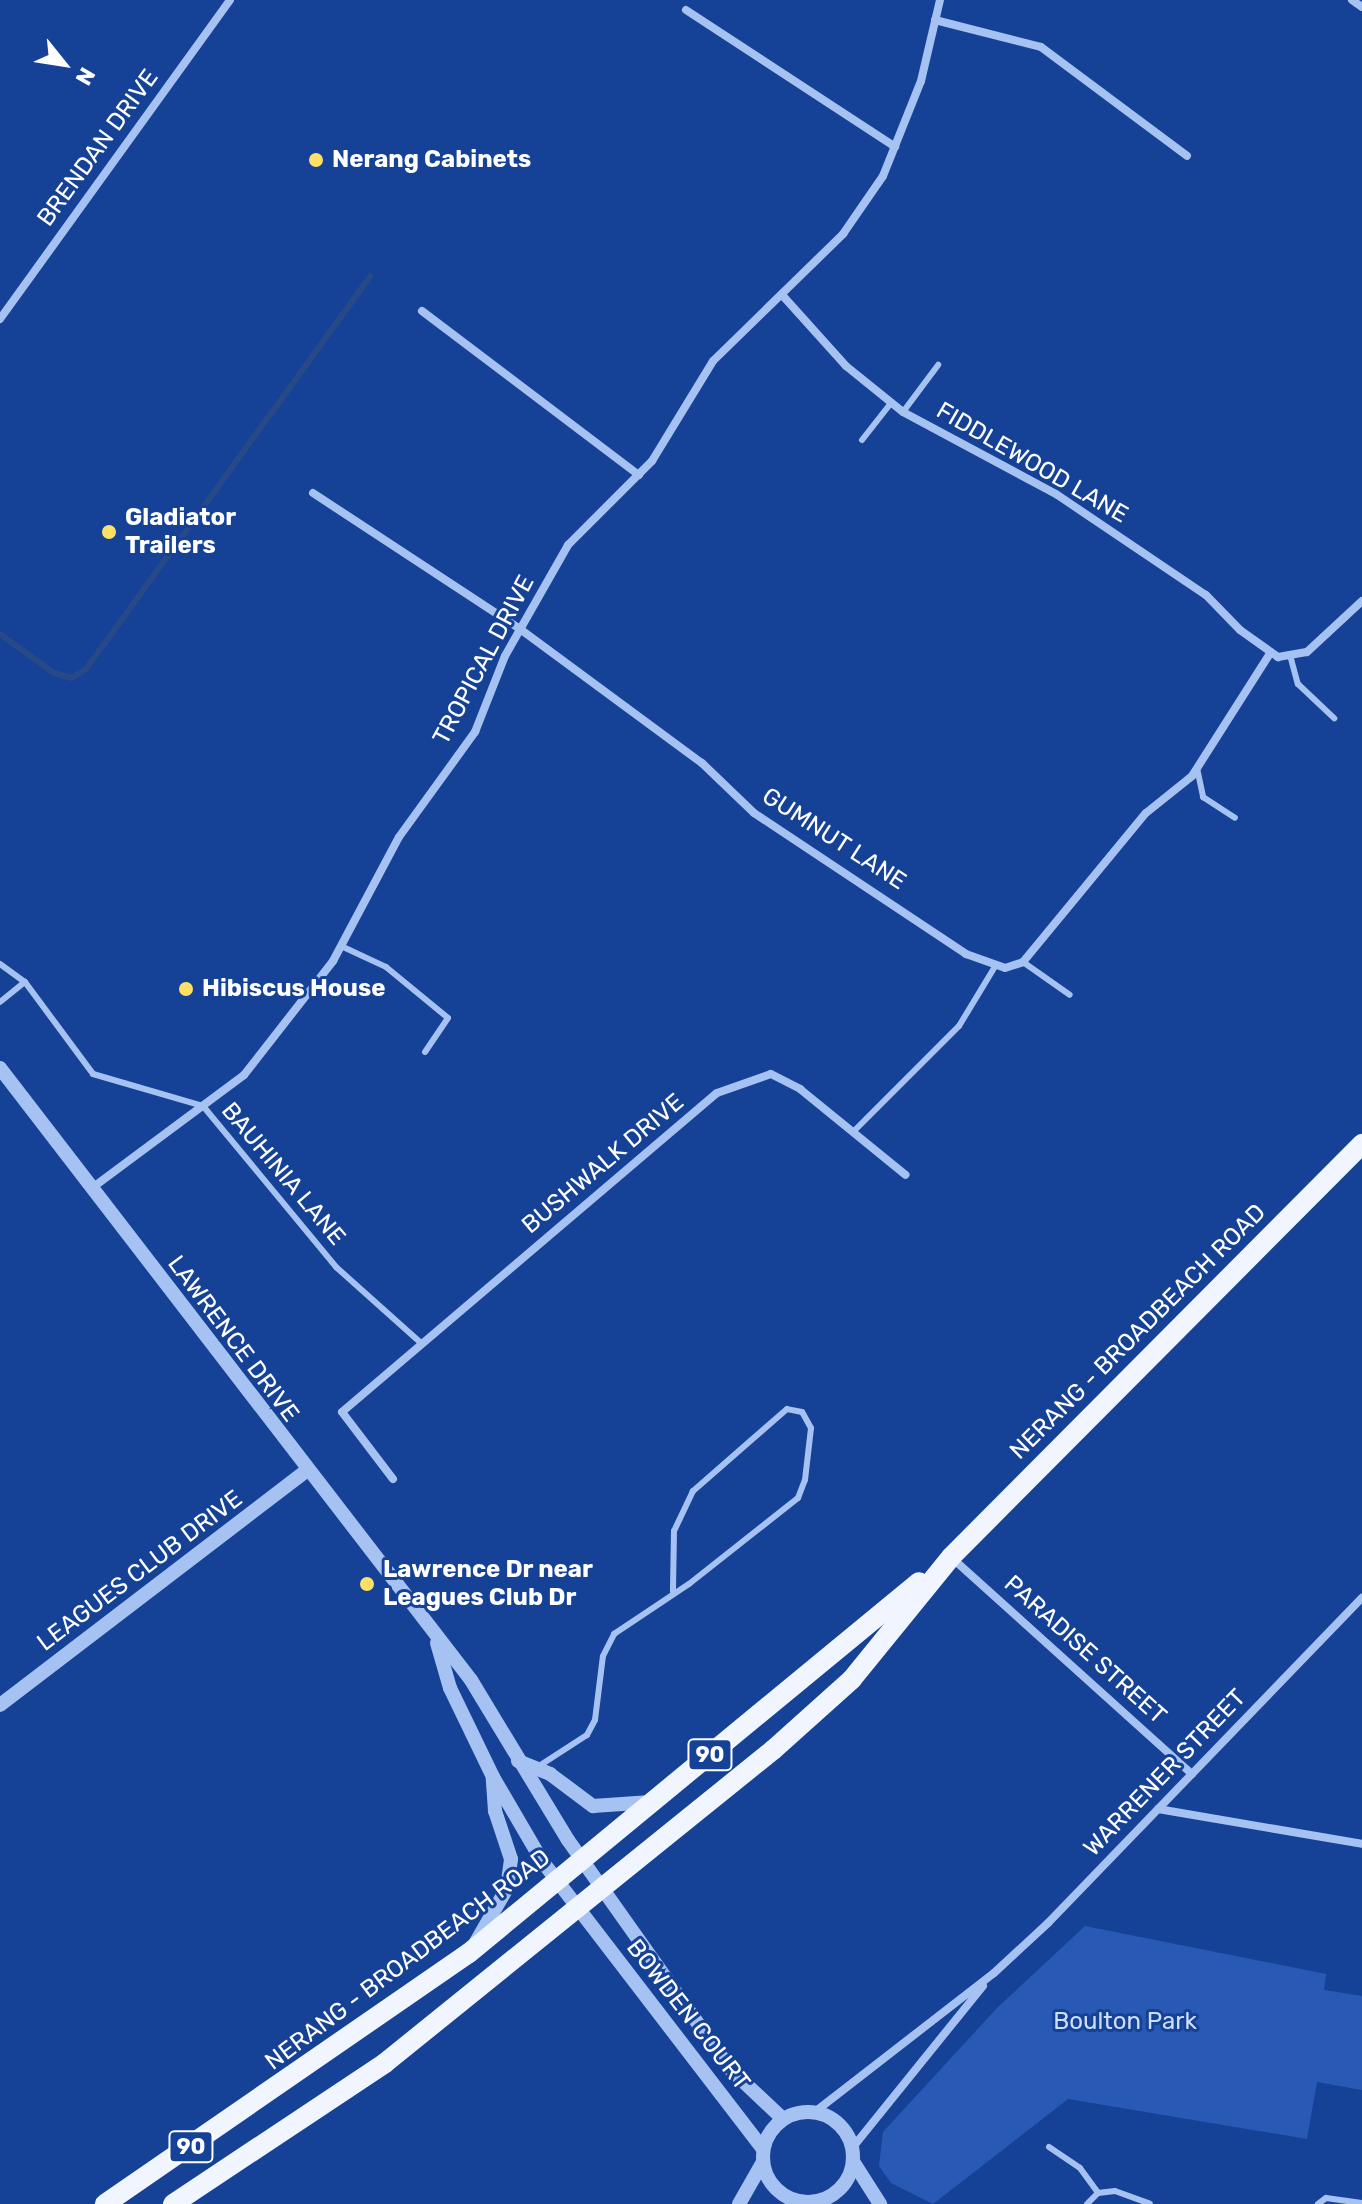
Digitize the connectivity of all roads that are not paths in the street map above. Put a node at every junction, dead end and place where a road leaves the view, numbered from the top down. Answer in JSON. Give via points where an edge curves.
{"nodes":[{"id":1,"x":230,"y":0,"type":"edge"},
{"id":2,"x":940,"y":0,"type":"edge"},
{"id":3,"x":1352,"y":0,"type":"edge"},
{"id":4,"x":1362,"y":7,"type":"edge"},
{"id":5,"x":686,"y":10,"type":"dead end"},
{"id":6,"x":935,"y":20,"type":"junction"},
{"id":7,"x":895,"y":147,"type":"junction"},
{"id":8,"x":1187,"y":156,"type":"dead end"},
{"id":9,"x":783,"y":296,"type":"junction"},
{"id":10,"x":422,"y":311,"type":"dead end"},
{"id":11,"x":0,"y":319,"type":"edge"},
{"id":12,"x":938,"y":365,"type":"dead end"},
{"id":13,"x":891,"y":403,"type":"junction"},
{"id":14,"x":903,"y":412,"type":"junction"},
{"id":15,"x":862,"y":440,"type":"dead end"},
{"id":16,"x":639,"y":475,"type":"junction"},
{"id":17,"x":313,"y":493,"type":"dead end"},
{"id":18,"x":1362,"y":601,"type":"edge"},
{"id":19,"x":520,"y":629,"type":"junction"},
{"id":20,"x":1271,"y":652,"type":"junction"},
{"id":21,"x":1290,"y":655,"type":"junction"},
{"id":22,"x":1334,"y":718,"type":"dead end"},
{"id":23,"x":1197,"y":768,"type":"junction"},
{"id":24,"x":1235,"y":818,"type":"dead end"},
{"id":25,"x":341,"y":946,"type":"junction"},
{"id":26,"x":1023,"y":962,"type":"junction"},
{"id":27,"x":0,"y":964,"type":"edge"},
{"id":28,"x":996,"y":965,"type":"junction"},
{"id":29,"x":25,"y":982,"type":"junction"},
{"id":30,"x":1070,"y":995,"type":"dead end"},
{"id":31,"x":0,"y":1002,"type":"edge"},
{"id":32,"x":425,"y":1052,"type":"dead end"},
{"id":33,"x":0,"y":1068,"type":"edge"},
{"id":34,"x":203,"y":1106,"type":"junction"},
{"id":35,"x":853,"y":1132,"type":"junction"},
{"id":36,"x":1362,"y":1144,"type":"edge"},
{"id":37,"x":906,"y":1175,"type":"dead end"},
{"id":38,"x":92,"y":1188,"type":"junction"},
{"id":39,"x":421,"y":1343,"type":"junction"},
{"id":40,"x":306,"y":1471,"type":"junction"},
{"id":41,"x":393,"y":1479,"type":"dead end"},
{"id":42,"x":951,"y":1557,"type":"junction"},
{"id":43,"x":673,"y":1591,"type":"junction"},
{"id":44,"x":1362,"y":1598,"type":"edge"},
{"id":45,"x":434,"y":1635,"type":"junction"},
{"id":46,"x":0,"y":1705,"type":"edge"},
{"id":47,"x":518,"y":1761,"type":"junction"},
{"id":48,"x":536,"y":1769,"type":"junction"},
{"id":49,"x":1192,"y":1774,"type":"junction"},
{"id":50,"x":493,"y":1777,"type":"junction"},
{"id":51,"x":655,"y":1802,"type":"junction"},
{"id":52,"x":1158,"y":1809,"type":"junction"},
{"id":53,"x":1362,"y":1844,"type":"edge"},
{"id":54,"x":583,"y":1860,"type":"junction"},
{"id":55,"x":558,"y":1883,"type":"junction"},
{"id":56,"x":604,"y":1887,"type":"junction"},
{"id":57,"x":578,"y":1909,"type":"junction"},
{"id":58,"x":469,"y":1953,"type":"junction"},
{"id":59,"x":994,"y":1973,"type":"junction"},
{"id":60,"x":816,"y":2111,"type":"junction"},
{"id":61,"x":783,"y":2119,"type":"junction"},
{"id":62,"x":853,"y":2147,"type":"junction"},
{"id":63,"x":1049,"y":2147,"type":"dead end"},
{"id":64,"x":763,"y":2156,"type":"junction"},
{"id":65,"x":854,"y":2163,"type":"junction"},
{"id":66,"x":1098,"y":2193,"type":"junction"},
{"id":67,"x":801,"y":2203,"type":"edge"},
{"id":68,"x":825,"y":2203,"type":"edge"},
{"id":69,"x":1362,"y":2203,"type":"edge"},
{"id":70,"x":105,"y":2204,"type":"edge"},
{"id":71,"x":173,"y":2204,"type":"edge"},
{"id":72,"x":739,"y":2204,"type":"edge"},
{"id":73,"x":880,"y":2204,"type":"edge"},
{"id":74,"x":1087,"y":2204,"type":"edge"},
{"id":75,"x":1150,"y":2204,"type":"edge"},
{"id":76,"x":1318,"y":2204,"type":"edge"}],
"edges":[{"from":1,"to":11,"type":"street","name":"BRENDAN DRIVE"},
{"from":2,"to":6,"type":"street","name":"TROPICAL DRIVE"},
{"from":3,"to":4,"type":"street"},
{"from":5,"to":7,"type":"street"},
{"from":6,"to":7,"type":"street","name":"TROPICAL DRIVE","via":[[921,81]]},
{"from":6,"to":8,"type":"street","via":[[1041,47]]},
{"from":7,"to":9,"type":"street","name":"TROPICAL DRIVE","via":[[883,176],[843,234]]},
{"from":9,"to":13,"type":"street","name":"FIDDLEWOOD LANE","via":[[846,366]]},
{"from":9,"to":16,"type":"street","name":"TROPICAL DRIVE","via":[[713,361]]},
{"from":10,"to":16,"type":"street"},
{"from":12,"to":14,"type":"lane"},
{"from":13,"to":14,"type":"street","name":"FIDDLEWOOD LANE"},
{"from":13,"to":15,"type":"lane"},
{"from":14,"to":20,"type":"street","name":"FIDDLEWOOD LANE","via":[[1069,502],[1206,595]]},
{"from":16,"to":19,"type":"street","name":"TROPICAL DRIVE","via":[[568,545]]},
{"from":17,"to":19,"type":"street","name":"GUMNUT LANE"},
{"from":18,"to":21,"type":"street","via":[[1307,652]]},
{"from":19,"to":25,"type":"street","name":"TROPICAL DRIVE","via":[[475,732],[399,837]]},
{"from":19,"to":28,"type":"street","name":"GUMNUT LANE","via":[[702,763],[754,813],[966,954]]},
{"from":20,"to":21,"type":"street"},
{"from":20,"to":23,"type":"street"},
{"from":21,"to":22,"type":"lane","via":[[1298,684]]},
{"from":23,"to":24,"type":"lane","via":[[1203,797]]},
{"from":23,"to":26,"type":"street","via":[[1146,813]]},
{"from":25,"to":32,"type":"lane","via":[[386,967],[448,1018]]},
{"from":25,"to":34,"type":"street","name":"TROPICAL DRIVE","via":[[244,1075]]},
{"from":26,"to":28,"type":"street","name":"GUMNUT LANE"},
{"from":26,"to":30,"type":"lane"},
{"from":27,"to":29,"type":"lane","name":"BAUHINIA LANE"},
{"from":28,"to":35,"type":"lane","via":[[959,1026]]},
{"from":29,"to":31,"type":"lane"},
{"from":29,"to":34,"type":"lane","name":"BAUHINIA LANE","via":[[93,1074]]},
{"from":33,"to":38,"type":"street","name":"LAWRENCE DRIVE"},
{"from":34,"to":38,"type":"street","name":"TROPICAL DRIVE"},
{"from":34,"to":39,"type":"lane","name":"BAUHINIA LANE","via":[[336,1267]]},
{"from":35,"to":37,"type":"street","name":"BUSHWALK DRIVE"},
{"from":35,"to":39,"type":"street","name":"BUSHWALK DRIVE","via":[[771,1074],[717,1093]]},
{"from":36,"to":42,"type":"main road","name":"NERANG - BROADBEACH ROAD","number":"90"},
{"from":38,"to":40,"type":"street","name":"LAWRENCE DRIVE"},
{"from":39,"to":41,"type":"street","name":"BUSHWALK DRIVE","via":[[342,1412]]},
{"from":40,"to":45,"type":"street","name":"LAWRENCE DRIVE"},
{"from":40,"to":46,"type":"street","name":"LEAGUES CLUB DRIVE"},
{"from":42,"to":49,"type":"street","name":"PARADISE STREET"},
{"from":42,"to":51,"type":"main road","name":"NERANG - BROADBEACH ROAD","number":"90"},
{"from":42,"to":56,"type":"main road","name":"NERANG - BROADBEACH ROAD","number":"90","via":[[852,1679]]},
{"from":43,"to":43,"type":"lane","via":[[674,1531],[693,1491],[787,1409],[802,1412],[811,1428],[798,1498],[703,1574]]},
{"from":43,"to":48,"type":"lane","via":[[614,1634],[603,1656],[591,1727]]},
{"from":44,"to":49,"type":"street","name":"WARRENER STREET"},
{"from":45,"to":47,"type":"street","name":"LAWRENCE DRIVE","via":[[471,1680]]},
{"from":45,"to":50,"type":"street","name":"LAWRENCE DRIVE","via":[[450,1688]]},
{"from":47,"to":48,"type":"street"},
{"from":47,"to":54,"type":"street","name":"LAWRENCE DRIVE"},
{"from":48,"to":51,"type":"street","via":[[593,1806]]},
{"from":49,"to":52,"type":"street","name":"WARRENER STREET"},
{"from":50,"to":55,"type":"street","name":"LAWRENCE DRIVE"},
{"from":50,"to":58,"type":"street","via":[[495,1811],[510,1871],[507,1888]]},
{"from":51,"to":54,"type":"main road","name":"NERANG - BROADBEACH ROAD","number":"90"},
{"from":52,"to":53,"type":"street"},
{"from":52,"to":59,"type":"street","name":"WARRENER STREET"},
{"from":54,"to":55,"type":"main road","name":"NERANG - BROADBEACH ROAD","number":"90"},
{"from":54,"to":56,"type":"street","name":"LAWRENCE DRIVE"},
{"from":55,"to":57,"type":"street","name":"LAWRENCE DRIVE"},
{"from":55,"to":58,"type":"main road","name":"NERANG - BROADBEACH ROAD","number":"90"},
{"from":56,"to":57,"type":"main road","name":"NERANG - BROADBEACH ROAD","number":"90"},
{"from":56,"to":61,"type":"street","name":"BOWDEN COURT","via":[[730,2069]]},
{"from":57,"to":64,"type":"street","name":"BOWDEN COURT"},
{"from":57,"to":71,"type":"main road","name":"NERANG - BROADBEACH ROAD","number":"90","via":[[385,2063]]},
{"from":58,"to":70,"type":"main road","name":"NERANG - BROADBEACH ROAD","number":"90"},
{"from":59,"to":60,"type":"street","name":"WARRENER STREET"},
{"from":59,"to":62,"type":"street","name":"WARRENER STREET"},
{"from":60,"to":61,"type":"street"},
{"from":60,"to":62,"type":"street","via":[[841,2124]]},
{"from":61,"to":64,"type":"street"},
{"from":62,"to":65,"type":"street"},
{"from":63,"to":66,"type":"lane","via":[[1080,2168]]},
{"from":64,"to":67,"type":"street","via":[[777,2190]]},
{"from":64,"to":72,"type":"street"},
{"from":65,"to":68,"type":"street"},
{"from":65,"to":73,"type":"street"},
{"from":66,"to":74,"type":"lane"},
{"from":66,"to":75,"type":"lane","via":[[1115,2191]]},
{"from":67,"to":68,"type":"street"},
{"from":69,"to":76,"type":"lane","via":[[1326,2198]]}]}
